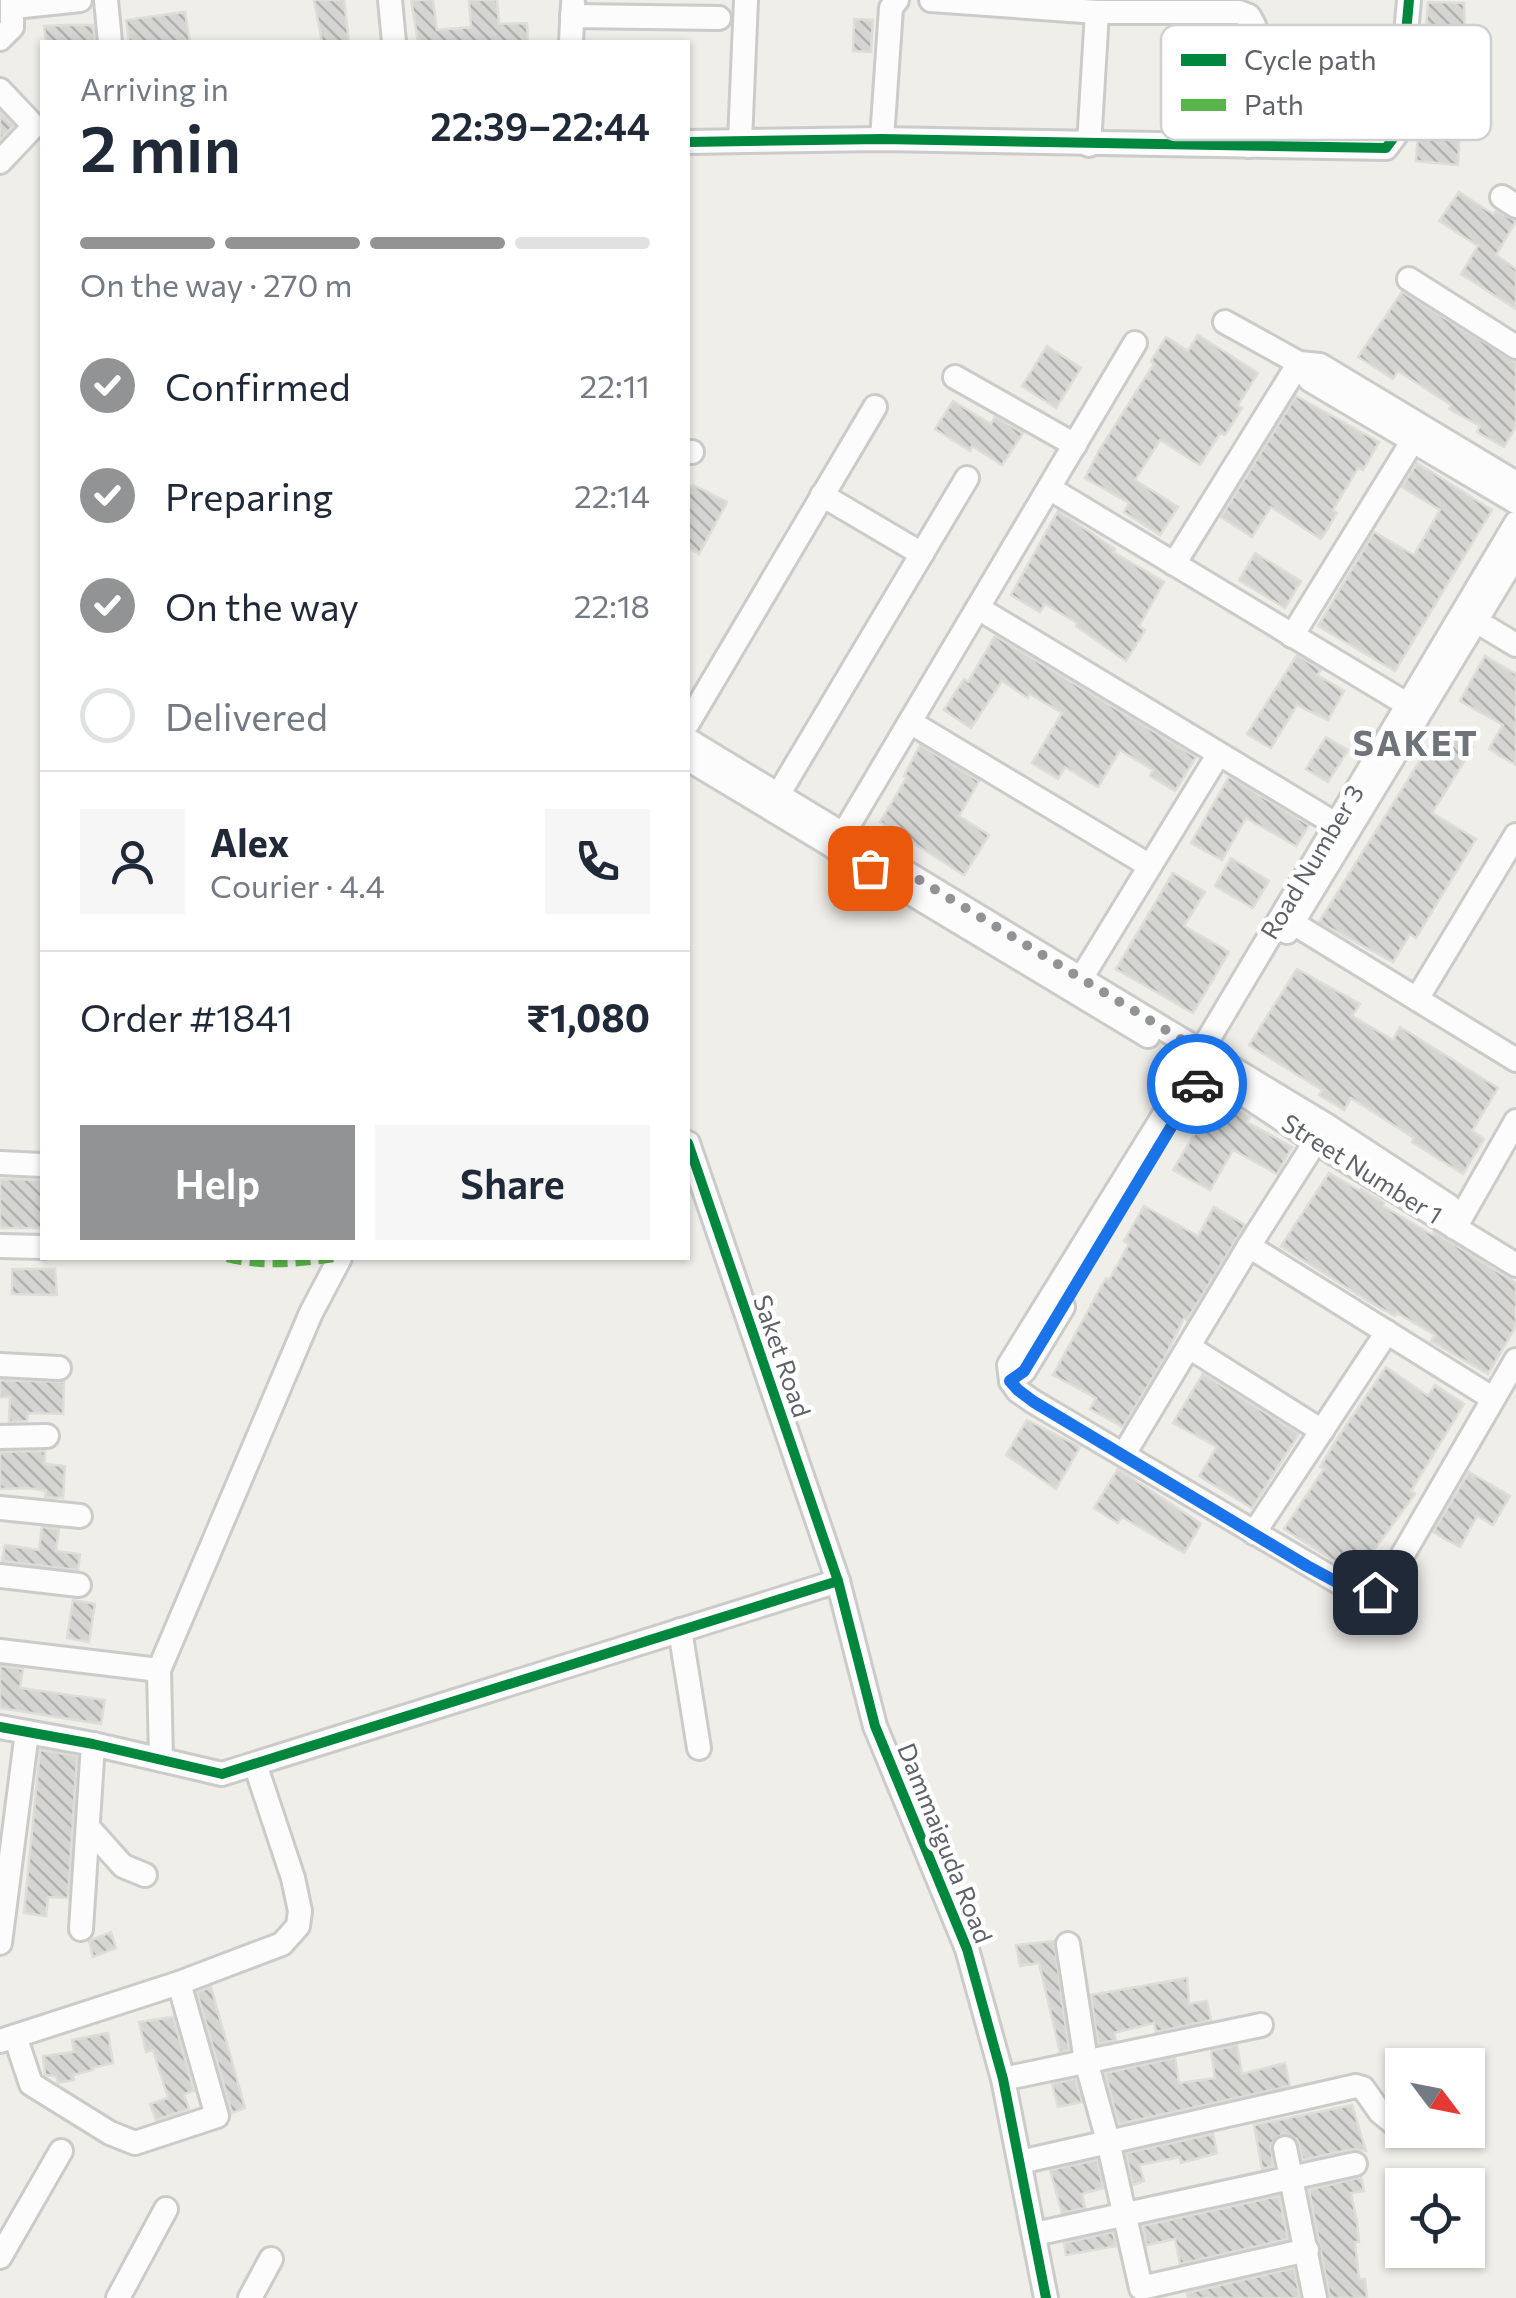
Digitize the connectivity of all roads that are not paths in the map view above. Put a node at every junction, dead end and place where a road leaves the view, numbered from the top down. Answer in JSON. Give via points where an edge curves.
{"nodes":[{"id":1,"x":80,"y":0,"type":"edge"},
{"id":2,"x":106,"y":0,"type":"edge"},
{"id":3,"x":390,"y":0,"type":"edge"},
{"id":4,"x":746,"y":0,"type":"edge"},
{"id":5,"x":897,"y":0,"type":"edge"},
{"id":6,"x":931,"y":0,"type":"edge"},
{"id":7,"x":1409,"y":0,"type":"edge"},
{"id":8,"x":572,"y":8,"type":"edge"},
{"id":9,"x":1098,"y":12,"type":"junction"},
{"id":10,"x":8,"y":17,"type":"edge"},
{"id":11,"x":719,"y":18,"type":"dead end"},
{"id":12,"x":1254,"y":25,"type":"edge"},
{"id":13,"x":1407,"y":25,"type":"edge"},
{"id":14,"x":110,"y":40,"type":"edge"},
{"id":15,"x":394,"y":40,"type":"edge"},
{"id":16,"x":571,"y":40,"type":"edge"},
{"id":17,"x":0,"y":90,"type":"edge"},
{"id":18,"x":882,"y":139,"type":"junction"},
{"id":19,"x":1248,"y":140,"type":"edge"},
{"id":20,"x":1395,"y":140,"type":"edge"},
{"id":21,"x":740,"y":141,"type":"junction"},
{"id":22,"x":690,"y":142,"type":"edge"},
{"id":23,"x":1089,"y":145,"type":"junction"},
{"id":24,"x":1248,"y":146,"type":"junction"},
{"id":25,"x":0,"y":162,"type":"edge"},
{"id":26,"x":1409,"y":278,"type":"dead end"},
{"id":27,"x":1225,"y":322,"type":"dead end"},
{"id":28,"x":1135,"y":343,"type":"dead end"},
{"id":29,"x":1516,"y":346,"type":"edge"},
{"id":30,"x":1299,"y":363,"type":"junction"},
{"id":31,"x":955,"y":378,"type":"dead end"},
{"id":32,"x":875,"y":407,"type":"dead end"},
{"id":33,"x":1417,"y":433,"type":"junction"},
{"id":34,"x":1075,"y":446,"type":"junction"},
{"id":35,"x":968,"y":478,"type":"dead end"},
{"id":36,"x":1516,"y":483,"type":"edge"},
{"id":37,"x":1049,"y":488,"type":"junction"},
{"id":38,"x":822,"y":495,"type":"junction"},
{"id":39,"x":1516,"y":502,"type":"edge"},
{"id":40,"x":1516,"y":523,"type":"edge"},
{"id":41,"x":922,"y":554,"type":"junction"},
{"id":42,"x":1516,"y":555,"type":"edge"},
{"id":43,"x":1174,"y":564,"type":"junction"},
{"id":44,"x":978,"y":608,"type":"junction"},
{"id":45,"x":1476,"y":621,"type":"junction"},
{"id":46,"x":1292,"y":636,"type":"junction"},
{"id":47,"x":1516,"y":645,"type":"edge"},
{"id":48,"x":1414,"y":708,"type":"junction"},
{"id":49,"x":690,"y":720,"type":"edge"},
{"id":50,"x":910,"y":722,"type":"junction"},
{"id":51,"x":690,"y":741,"type":"edge"},
{"id":52,"x":1218,"y":755,"type":"junction"},
{"id":53,"x":690,"y":760,"type":"edge"},
{"id":54,"x":778,"y":795,"type":"junction"},
{"id":55,"x":1342,"y":828,"type":"junction"},
{"id":56,"x":1516,"y":835,"type":"edge"},
{"id":57,"x":839,"y":841,"type":"junction"},
{"id":58,"x":1150,"y":866,"type":"junction"},
{"id":59,"x":1293,"y":924,"type":"junction"},
{"id":60,"x":1082,"y":977,"type":"junction"},
{"id":61,"x":1418,"y":999,"type":"junction"},
{"id":62,"x":1203,"y":1060,"type":"junction"},
{"id":63,"x":1516,"y":1060,"type":"edge"},
{"id":64,"x":1516,"y":1121,"type":"edge"},
{"id":65,"x":1321,"y":1134,"type":"junction"},
{"id":66,"x":690,"y":1150,"type":"edge"},
{"id":67,"x":0,"y":1164,"type":"edge"},
{"id":68,"x":40,"y":1165,"type":"edge"},
{"id":69,"x":1459,"y":1222,"type":"junction"},
{"id":70,"x":0,"y":1246,"type":"edge"},
{"id":71,"x":1249,"y":1246,"type":"junction"},
{"id":72,"x":40,"y":1247,"type":"edge"},
{"id":73,"x":1516,"y":1248,"type":"edge"},
{"id":74,"x":339,"y":1260,"type":"edge"},
{"id":75,"x":1516,"y":1265,"type":"edge"},
{"id":76,"x":1387,"y":1332,"type":"junction"},
{"id":77,"x":1189,"y":1347,"type":"junction"},
{"id":78,"x":1516,"y":1360,"type":"edge"},
{"id":79,"x":0,"y":1366,"type":"edge"},
{"id":80,"x":59,"y":1368,"type":"dead end"},
{"id":81,"x":1492,"y":1398,"type":"junction"},
{"id":82,"x":1322,"y":1431,"type":"junction"},
{"id":83,"x":47,"y":1436,"type":"dead end"},
{"id":84,"x":0,"y":1438,"type":"edge"},
{"id":85,"x":1124,"y":1454,"type":"junction"},
{"id":86,"x":0,"y":1508,"type":"edge"},
{"id":87,"x":80,"y":1516,"type":"dead end"},
{"id":88,"x":1254,"y":1534,"type":"junction"},
{"id":89,"x":0,"y":1576,"type":"edge"},
{"id":90,"x":838,"y":1581,"type":"junction"},
{"id":91,"x":79,"y":1585,"type":"dead end"},
{"id":92,"x":680,"y":1630,"type":"junction"},
{"id":93,"x":0,"y":1651,"type":"edge"},
{"id":94,"x":159,"y":1670,"type":"junction"},
{"id":95,"x":0,"y":1727,"type":"edge"},
{"id":96,"x":27,"y":1732,"type":"junction"},
{"id":97,"x":94,"y":1744,"type":"junction"},
{"id":98,"x":699,"y":1748,"type":"dead end"},
{"id":99,"x":161,"y":1760,"type":"junction"},
{"id":100,"x":255,"y":1764,"type":"junction"},
{"id":101,"x":9,"y":1808,"type":"edge"},
{"id":102,"x":88,"y":1827,"type":"junction"},
{"id":103,"x":146,"y":1875,"type":"dead end"},
{"id":104,"x":81,"y":1929,"type":"dead end"},
{"id":105,"x":0,"y":1943,"type":"edge"},
{"id":106,"x":1068,"y":1944,"type":"dead end"},
{"id":107,"x":179,"y":1983,"type":"junction"},
{"id":108,"x":1261,"y":2025,"type":"dead end"},
{"id":109,"x":8,"y":2039,"type":"edge"},
{"id":110,"x":1086,"y":2061,"type":"junction"},
{"id":111,"x":1003,"y":2079,"type":"junction"},
{"id":112,"x":1385,"y":2116,"type":"edge"},
{"id":113,"x":1108,"y":2141,"type":"junction"},
{"id":114,"x":1284,"y":2148,"type":"dead end"},
{"id":115,"x":61,"y":2152,"type":"dead end"},
{"id":116,"x":1020,"y":2162,"type":"junction"},
{"id":117,"x":1355,"y":2164,"type":"dead end"},
{"id":118,"x":1292,"y":2176,"type":"junction"},
{"id":119,"x":166,"y":2210,"type":"dead end"},
{"id":120,"x":1123,"y":2214,"type":"junction"},
{"id":121,"x":1035,"y":2234,"type":"junction"},
{"id":122,"x":1307,"y":2250,"type":"junction"},
{"id":123,"x":0,"y":2257,"type":"edge"},
{"id":124,"x":271,"y":2260,"type":"dead end"},
{"id":125,"x":1142,"y":2293,"type":"edge"},
{"id":126,"x":1039,"y":2294,"type":"edge"},
{"id":127,"x":118,"y":2298,"type":"edge"},
{"id":128,"x":250,"y":2298,"type":"edge"},
{"id":129,"x":1315,"y":2298,"type":"edge"}],
"edges":[{"from":1,"to":10,"type":"street"},
{"from":2,"to":14,"type":"street"},
{"from":3,"to":15,"type":"street"},
{"from":4,"to":21,"type":"street"},
{"from":5,"to":18,"type":"street","via":[[891,8]]},
{"from":6,"to":9,"type":"street"},
{"from":7,"to":13,"type":"street"},
{"from":8,"to":11,"type":"street"},
{"from":8,"to":16,"type":"street"},
{"from":9,"to":12,"type":"street","via":[[1239,12]]},
{"from":9,"to":23,"type":"street"},
{"from":17,"to":25,"type":"street","via":[[34,126]]},
{"from":18,"to":21,"type":"street"},
{"from":18,"to":23,"type":"street"},
{"from":19,"to":24,"type":"street"},
{"from":20,"to":24,"type":"street","via":[[1386,148]]},
{"from":21,"to":22,"type":"street"},
{"from":23,"to":24,"type":"street"},
{"from":26,"to":29,"type":"street"},
{"from":27,"to":30,"type":"street"},
{"from":28,"to":34,"type":"street"},
{"from":30,"to":33,"type":"street","via":[[1320,365]]},
{"from":30,"to":43,"type":"street"},
{"from":31,"to":34,"type":"street"},
{"from":32,"to":38,"type":"street"},
{"from":33,"to":36,"type":"street"},
{"from":33,"to":39,"type":"street"},
{"from":33,"to":46,"type":"street"},
{"from":34,"to":37,"type":"street"},
{"from":35,"to":41,"type":"street"},
{"from":37,"to":43,"type":"street"},
{"from":37,"to":44,"type":"street"},
{"from":38,"to":41,"type":"street"},
{"from":38,"to":49,"type":"street"},
{"from":40,"to":48,"type":"street","name":"Road Number 3"},
{"from":41,"to":54,"type":"street"},
{"from":42,"to":45,"type":"street","name":"Road Number 3"},
{"from":43,"to":46,"type":"street"},
{"from":44,"to":50,"type":"street"},
{"from":44,"to":52,"type":"street"},
{"from":45,"to":47,"type":"street"},
{"from":45,"to":48,"type":"street","name":"Road Number 3"},
{"from":46,"to":48,"type":"street"},
{"from":48,"to":55,"type":"street","name":"Road Number 3"},
{"from":50,"to":57,"type":"street"},
{"from":50,"to":58,"type":"street"},
{"from":51,"to":54,"type":"street","name":"Street Number 1"},
{"from":52,"to":55,"type":"street"},
{"from":52,"to":58,"type":"street"},
{"from":53,"to":57,"type":"street","name":"Street Number 1"},
{"from":54,"to":57,"type":"street","name":"Street Number 1"},
{"from":55,"to":59,"type":"street","name":"Road Number 3"},
{"from":55,"to":62,"type":"street","name":"Road Number 3"},
{"from":56,"to":61,"type":"street"},
{"from":57,"to":60,"type":"street","name":"Street Number 1"},
{"from":57,"to":62,"type":"street","name":"Street Number 1"},
{"from":58,"to":60,"type":"street"},
{"from":59,"to":61,"type":"street"},
{"from":59,"to":62,"type":"street","name":"Road Number 3"},
{"from":60,"to":62,"type":"street","name":"Street Number 1"},
{"from":61,"to":63,"type":"street"},
{"from":62,"to":65,"type":"street","name":"Street Number 1"},
{"from":62,"to":85,"type":"street","name":"Road Number 3","via":[[1024,1371],[1010,1381]]},
{"from":64,"to":69,"type":"street"},
{"from":65,"to":69,"type":"street","name":"Street Number 1"},
{"from":65,"to":71,"type":"street"},
{"from":66,"to":90,"type":"street","name":"Saket Road"},
{"from":67,"to":68,"type":"street"},
{"from":69,"to":73,"type":"street","name":"Street Number 1"},
{"from":69,"to":75,"type":"street","name":"Street Number 1"},
{"from":70,"to":72,"type":"street"},
{"from":71,"to":76,"type":"street"},
{"from":71,"to":77,"type":"street"},
{"from":74,"to":94,"type":"street"},
{"from":76,"to":81,"type":"street"},
{"from":76,"to":82,"type":"street"},
{"from":77,"to":82,"type":"street"},
{"from":77,"to":85,"type":"street"},
{"from":78,"to":81,"type":"street"},
{"from":79,"to":80,"type":"street"},
{"from":81,"to":88,"type":"street","via":[[1375,1592],[1357,1593]]},
{"from":82,"to":88,"type":"street"},
{"from":83,"to":84,"type":"street"},
{"from":85,"to":88,"type":"street"},
{"from":86,"to":87,"type":"street"},
{"from":89,"to":91,"type":"street"},
{"from":90,"to":92,"type":"street"},
{"from":90,"to":111,"type":"street","name":"Dammaiguda Road","via":[[876,1726],[967,1949]]},
{"from":92,"to":98,"type":"street"},
{"from":92,"to":100,"type":"street"},
{"from":93,"to":94,"type":"street"},
{"from":94,"to":99,"type":"street"},
{"from":95,"to":96,"type":"street"},
{"from":96,"to":97,"type":"street"},
{"from":96,"to":101,"type":"street"},
{"from":97,"to":99,"type":"street"},
{"from":97,"to":102,"type":"street"},
{"from":99,"to":100,"type":"street","via":[[222,1774]]},
{"from":100,"to":107,"type":"street","via":[[293,1878],[298,1926],[282,1944]]},
{"from":101,"to":105,"type":"street"},
{"from":102,"to":103,"type":"street","via":[[123,1866]]},
{"from":102,"to":104,"type":"street"},
{"from":106,"to":110,"type":"street"},
{"from":107,"to":109,"type":"street"},
{"from":107,"to":109,"type":"street","via":[[217,2116],[158,2138],[136,2143],[110,2132],[31,2084]]},
{"from":108,"to":110,"type":"street"},
{"from":110,"to":111,"type":"street"},
{"from":110,"to":113,"type":"street"},
{"from":111,"to":116,"type":"street","name":"Dammaiguda Road"},
{"from":112,"to":113,"type":"street","via":[[1356,2086]]},
{"from":113,"to":116,"type":"street"},
{"from":113,"to":120,"type":"street"},
{"from":114,"to":118,"type":"street"},
{"from":115,"to":123,"type":"street"},
{"from":116,"to":121,"type":"street","name":"Dammaiguda Road"},
{"from":117,"to":118,"type":"street"},
{"from":118,"to":120,"type":"street"},
{"from":118,"to":122,"type":"street"},
{"from":119,"to":127,"type":"street"},
{"from":120,"to":121,"type":"street"},
{"from":120,"to":125,"type":"street"},
{"from":121,"to":126,"type":"street","name":"Dammaiguda Road"},
{"from":122,"to":125,"type":"street"},
{"from":122,"to":129,"type":"street"},
{"from":124,"to":128,"type":"street"}]}
